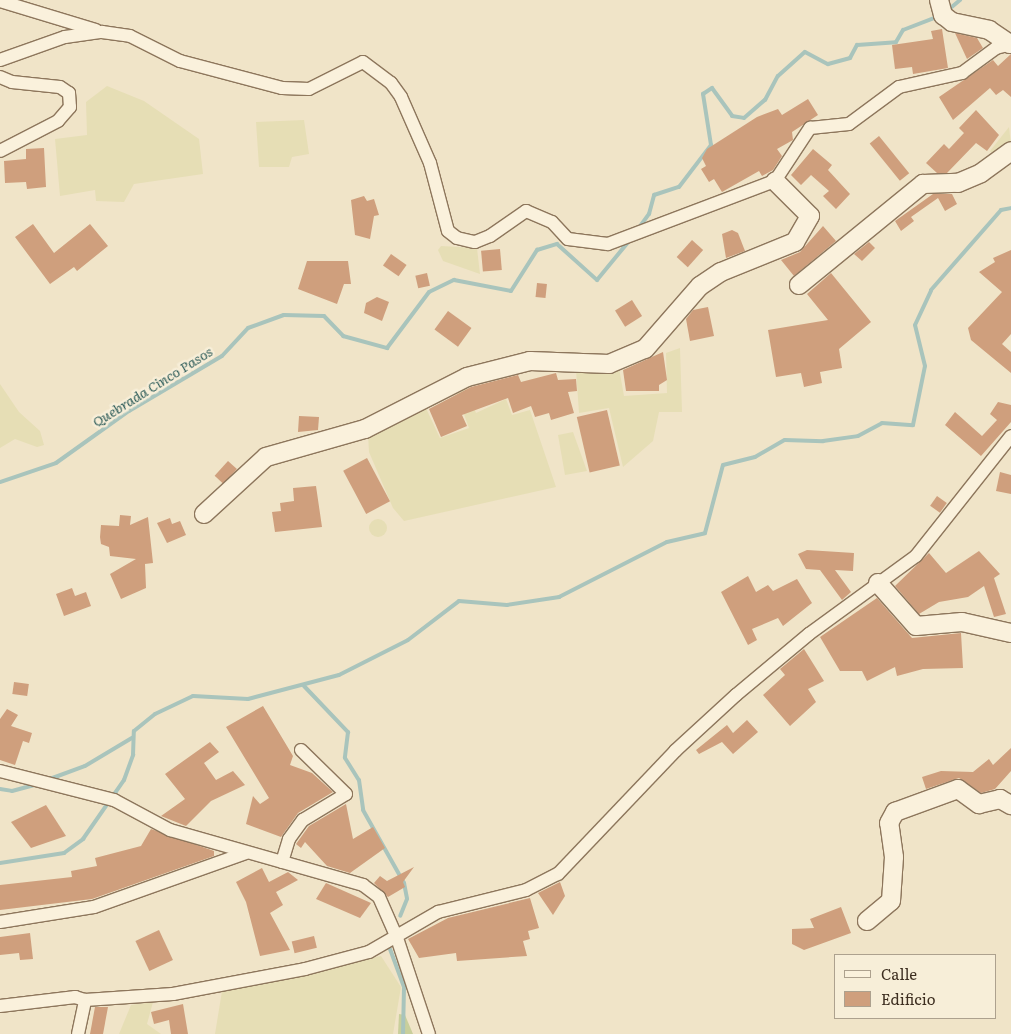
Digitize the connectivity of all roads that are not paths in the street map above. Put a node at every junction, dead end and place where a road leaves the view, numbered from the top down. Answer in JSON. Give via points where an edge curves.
{"nodes":[{"id":1,"x":939,"y":0,"type":"edge"},
{"id":2,"x":0,"y":1,"type":"edge"},
{"id":3,"x":102,"y":32,"type":"junction"},
{"id":4,"x":1010,"y":44,"type":"edge"},
{"id":5,"x":0,"y":60,"type":"edge"},
{"id":6,"x":0,"y":77,"type":"edge"},
{"id":7,"x":0,"y":151,"type":"edge"},
{"id":8,"x":1011,"y":151,"type":"edge"},
{"id":9,"x":775,"y":181,"type":"junction"},
{"id":10,"x":798,"y":285,"type":"dead end"},
{"id":11,"x":1011,"y":436,"type":"edge"},
{"id":12,"x":204,"y":514,"type":"dead end"},
{"id":13,"x":878,"y":583,"type":"junction"},
{"id":14,"x":1011,"y":633,"type":"edge"},
{"id":15,"x":301,"y":750,"type":"dead end"},
{"id":16,"x":6,"y":773,"type":"edge"},
{"id":17,"x":1011,"y":805,"type":"edge"},
{"id":18,"x":246,"y":852,"type":"junction"},
{"id":19,"x":282,"y":862,"type":"junction"},
{"id":20,"x":867,"y":921,"type":"dead end"},
{"id":21,"x":0,"y":922,"type":"edge"},
{"id":22,"x":397,"y":938,"type":"junction"},
{"id":23,"x":85,"y":1000,"type":"junction"},
{"id":24,"x":0,"y":1006,"type":"edge"},
{"id":25,"x":78,"y":1034,"type":"edge"},
{"id":26,"x":428,"y":1034,"type":"edge"}],
"edges":[{"from":1,"to":4,"type":"street","via":[[943,15],[952,22],[990,30]]},
{"from":2,"to":3,"type":"street"},
{"from":3,"to":5,"type":"street","via":[[65,37]]},
{"from":3,"to":9,"type":"street","via":[[130,36],[180,61],[282,88],[309,89],[363,62],[391,83],[401,97],[430,162],[448,231],[457,238],[474,242],[490,236],[526,211],[552,222],[568,238],[608,244]]},
{"from":4,"to":9,"type":"street","via":[[962,74],[899,87],[849,124],[810,128]]},
{"from":6,"to":7,"type":"street","via":[[60,87],[69,93],[70,107],[58,121]]},
{"from":8,"to":10,"type":"street","via":[[982,174],[958,183],[923,184]]},
{"from":9,"to":12,"type":"street","via":[[810,216],[795,242],[721,272],[700,286],[645,349],[609,364],[530,361],[467,377],[365,429],[266,457]]},
{"from":11,"to":13,"type":"street","via":[[916,556]]},
{"from":13,"to":14,"type":"street","via":[[916,626],[962,622]]},
{"from":13,"to":22,"type":"street","via":[[729,701],[675,751],[558,874],[526,890],[438,912]]},
{"from":15,"to":19,"type":"street","via":[[346,794],[303,820],[289,839]]},
{"from":16,"to":18,"type":"street","via":[[111,800],[170,830]]},
{"from":17,"to":20,"type":"street","via":[[1000,799],[979,804],[958,789],[895,812],[889,823],[894,857],[891,901]]},
{"from":18,"to":19,"type":"street"},
{"from":18,"to":21,"type":"street","via":[[94,907]]},
{"from":19,"to":22,"type":"street","via":[[364,885],[378,897]]},
{"from":22,"to":23,"type":"street","via":[[369,952],[305,969],[173,994]]},
{"from":22,"to":26,"type":"street"},
{"from":23,"to":24,"type":"street","via":[[66,997]]},
{"from":23,"to":25,"type":"street"}]}
